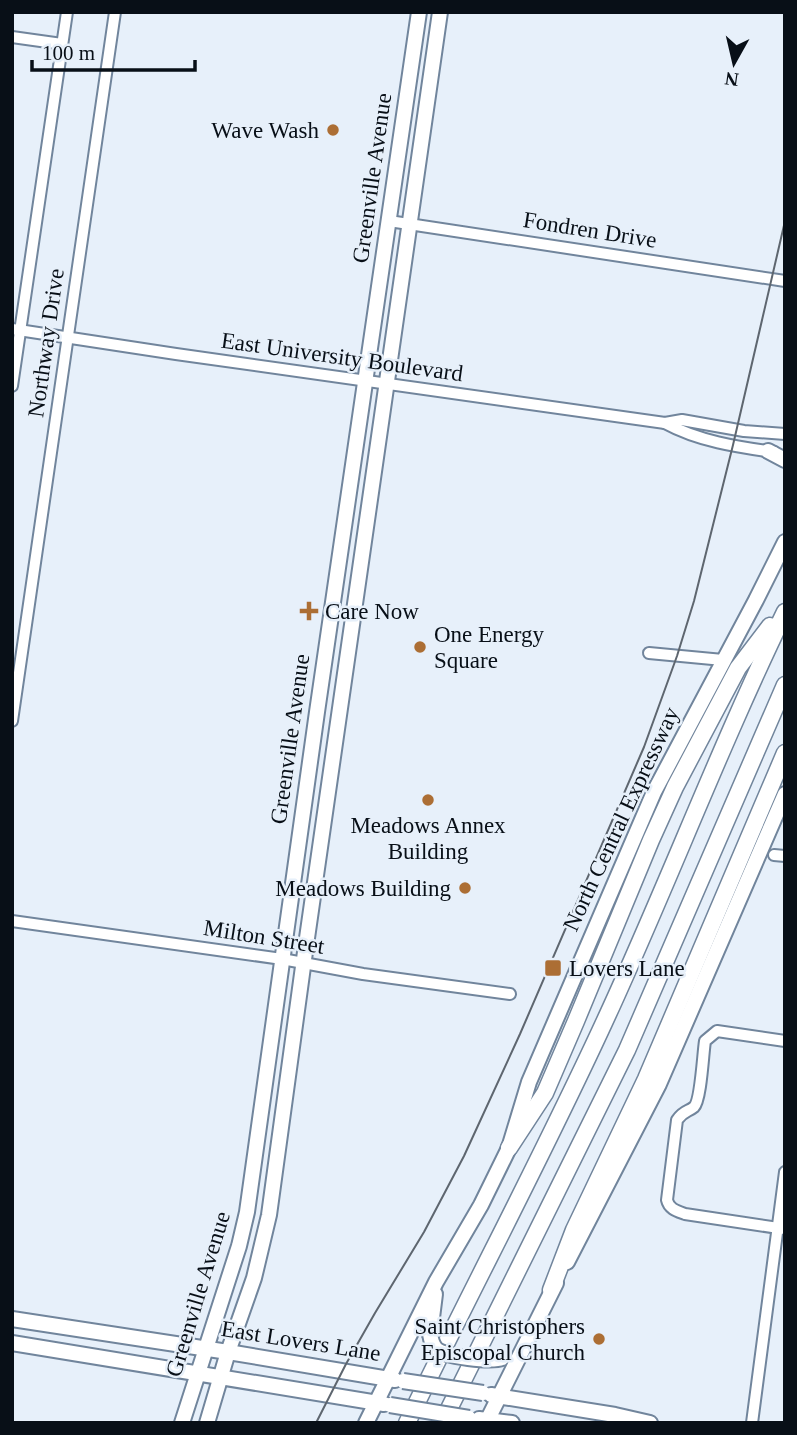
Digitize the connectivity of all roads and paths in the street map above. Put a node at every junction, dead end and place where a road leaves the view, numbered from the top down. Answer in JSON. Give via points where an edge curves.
{"nodes":[{"id":1,"x":67,"y":12,"type":"edge"},
{"id":2,"x":115,"y":12,"type":"edge"},
{"id":3,"x":419,"y":12,"type":"edge"},
{"id":4,"x":440,"y":12,"type":"edge"},
{"id":5,"x":12,"y":37,"type":"edge"},
{"id":6,"x":62,"y":44,"type":"junction"},
{"id":7,"x":389,"y":221,"type":"junction"},
{"id":8,"x":411,"y":224,"type":"junction"},
{"id":9,"x":785,"y":281,"type":"edge"},
{"id":10,"x":16,"y":330,"type":"edge"},
{"id":11,"x":67,"y":338,"type":"junction"},
{"id":12,"x":365,"y":381,"type":"junction"},
{"id":13,"x":387,"y":384,"type":"junction"},
{"id":14,"x":12,"y":386,"type":"edge"},
{"id":15,"x":665,"y":423,"type":"junction"},
{"id":16,"x":785,"y":434,"type":"edge"},
{"id":17,"x":768,"y":451,"type":"junction"},
{"id":18,"x":785,"y":453,"type":"edge"},
{"id":19,"x":785,"y":460,"type":"edge"},
{"id":20,"x":785,"y":542,"type":"edge"},
{"id":21,"x":334,"y":596,"type":"junction"},
{"id":22,"x":356,"y":600,"type":"junction"},
{"id":23,"x":785,"y":606,"type":"edge"},
{"id":24,"x":785,"y":612,"type":"edge"},
{"id":25,"x":649,"y":653,"type":"dead end"},
{"id":26,"x":723,"y":660,"type":"junction"},
{"id":27,"x":785,"y":685,"type":"edge"},
{"id":28,"x":317,"y":712,"type":"junction"},
{"id":29,"x":340,"y":715,"type":"junction"},
{"id":30,"x":12,"y":721,"type":"edge"},
{"id":31,"x":785,"y":753,"type":"edge"},
{"id":32,"x":785,"y":794,"type":"edge"},
{"id":33,"x":12,"y":921,"type":"edge"},
{"id":34,"x":282,"y":959,"type":"junction"},
{"id":35,"x":303,"y":964,"type":"junction"},
{"id":36,"x":510,"y":994,"type":"dead end"},
{"id":37,"x":785,"y":1041,"type":"edge"},
{"id":38,"x":509,"y":1148,"type":"junction"},
{"id":39,"x":785,"y":1172,"type":"edge"},
{"id":40,"x":781,"y":1229,"type":"edge"},
{"id":41,"x":436,"y":1282,"type":"junction"},
{"id":42,"x":551,"y":1290,"type":"junction"},
{"id":43,"x":12,"y":1319,"type":"edge"},
{"id":44,"x":12,"y":1343,"type":"edge"},
{"id":45,"x":525,"y":1344,"type":"junction"},
{"id":46,"x":207,"y":1349,"type":"junction"},
{"id":47,"x":229,"y":1352,"type":"junction"},
{"id":48,"x":199,"y":1373,"type":"junction"},
{"id":49,"x":220,"y":1377,"type":"junction"},
{"id":50,"x":388,"y":1379,"type":"junction"},
{"id":51,"x":499,"y":1396,"type":"junction"},
{"id":52,"x":382,"y":1404,"type":"junction"},
{"id":53,"x":487,"y":1421,"type":"edge"},
{"id":54,"x":182,"y":1423,"type":"edge"},
{"id":55,"x":207,"y":1423,"type":"edge"},
{"id":56,"x":366,"y":1423,"type":"edge"},
{"id":57,"x":407,"y":1423,"type":"edge"},
{"id":58,"x":442,"y":1423,"type":"edge"},
{"id":59,"x":512,"y":1423,"type":"edge"},
{"id":60,"x":650,"y":1423,"type":"edge"},
{"id":61,"x":752,"y":1423,"type":"edge"}],
"edges":[{"from":1,"to":6,"type":"street"},
{"from":2,"to":11,"type":"street","name":"Northway Drive"},
{"from":3,"to":7,"type":"main road","name":"Greenville Avenue"},
{"from":4,"to":8,"type":"main road","name":"Greenville Avenue"},
{"from":5,"to":6,"type":"street"},
{"from":6,"to":10,"type":"street"},
{"from":7,"to":8,"type":"street","name":"Fondren Drive"},
{"from":7,"to":12,"type":"main road","name":"Greenville Avenue"},
{"from":8,"to":9,"type":"street","name":"Fondren Drive"},
{"from":8,"to":13,"type":"main road","name":"Greenville Avenue"},
{"from":10,"to":11,"type":"street","name":"East University Boulevard"},
{"from":10,"to":14,"type":"street"},
{"from":11,"to":12,"type":"street","name":"East University Boulevard"},
{"from":11,"to":30,"type":"street","name":"Northway Drive"},
{"from":12,"to":13,"type":"street","name":"East University Boulevard"},
{"from":12,"to":21,"type":"main road","name":"Greenville Avenue"},
{"from":13,"to":15,"type":"street","name":"East University Boulevard"},
{"from":13,"to":22,"type":"main road","name":"Greenville Avenue"},
{"from":15,"to":16,"type":"street","name":"East University Boulevard","via":[[682,420]]},
{"from":15,"to":17,"type":"street","name":"East University Boulevard","via":[[681,431]]},
{"from":17,"to":18,"type":"street","name":"East University Boulevard"},
{"from":17,"to":19,"type":"main road"},
{"from":20,"to":26,"type":"main road","name":"North Central Expressway"},
{"from":21,"to":22,"type":"main road"},
{"from":21,"to":28,"type":"main road","name":"Greenville Avenue"},
{"from":22,"to":29,"type":"main road","name":"Greenville Avenue"},
{"from":23,"to":38,"type":"highway","via":[[738,668],[675,787],[545,1093]]},
{"from":24,"to":57,"type":"highway","via":[[574,1088]]},
{"from":25,"to":26,"type":"street"},
{"from":26,"to":38,"type":"main road","name":"North Central Expressway","via":[[622,863],[529,1082]]},
{"from":27,"to":58,"type":"highway","via":[[627,1050]]},
{"from":28,"to":29,"type":"main road"},
{"from":28,"to":34,"type":"main road","name":"Greenville Avenue"},
{"from":29,"to":35,"type":"main road","name":"Greenville Avenue"},
{"from":31,"to":42,"type":"highway"},
{"from":32,"to":42,"type":"main road","via":[[659,1084]]},
{"from":33,"to":34,"type":"street","name":"Milton Street"},
{"from":34,"to":35,"type":"street","name":"Milton Street"},
{"from":34,"to":46,"type":"main road","name":"Greenville Avenue","via":[[247,1212]]},
{"from":35,"to":36,"type":"street","name":"Milton Street"},
{"from":35,"to":47,"type":"main road","name":"Greenville Avenue","via":[[269,1215]]},
{"from":37,"to":40,"type":"street","via":[[717,1031],[705,1041],[698,1099],[677,1120],[667,1195],[668,1205],[685,1214]]},
{"from":38,"to":41,"type":"main road","name":"North Central Expressway"},
{"from":39,"to":40,"type":"street"},
{"from":40,"to":61,"type":"street"},
{"from":41,"to":45,"type":"main road","bridge":true,"via":[[430,1334],[433,1346],[442,1353],[492,1360]]},
{"from":41,"to":50,"type":"main road","name":"North Central Expressway"},
{"from":42,"to":45,"type":"main road"},
{"from":43,"to":46,"type":"main road","name":"East Lovers Lane"},
{"from":44,"to":48,"type":"main road"},
{"from":45,"to":51,"type":"main road"},
{"from":46,"to":47,"type":"main road","name":"East Lovers Lane"},
{"from":46,"to":48,"type":"main road","name":"Greenville Avenue"},
{"from":47,"to":49,"type":"main road","name":"Greenville Avenue"},
{"from":47,"to":50,"type":"main road","name":"East Lovers Lane"},
{"from":48,"to":49,"type":"main road"},
{"from":48,"to":54,"type":"main road","name":"Greenville Avenue"},
{"from":49,"to":52,"type":"main road"},
{"from":49,"to":55,"type":"main road","name":"Greenville Avenue"},
{"from":50,"to":51,"type":"main road","name":"East Lovers Lane","bridge":true},
{"from":50,"to":52,"type":"main road","name":"North Central Expressway"},
{"from":51,"to":53,"type":"main road"},
{"from":51,"to":60,"type":"main road"},
{"from":52,"to":53,"type":"main road","bridge":true},
{"from":52,"to":56,"type":"main road","name":"North Central Expressway"},
{"from":53,"to":59,"type":"main road"}]}
